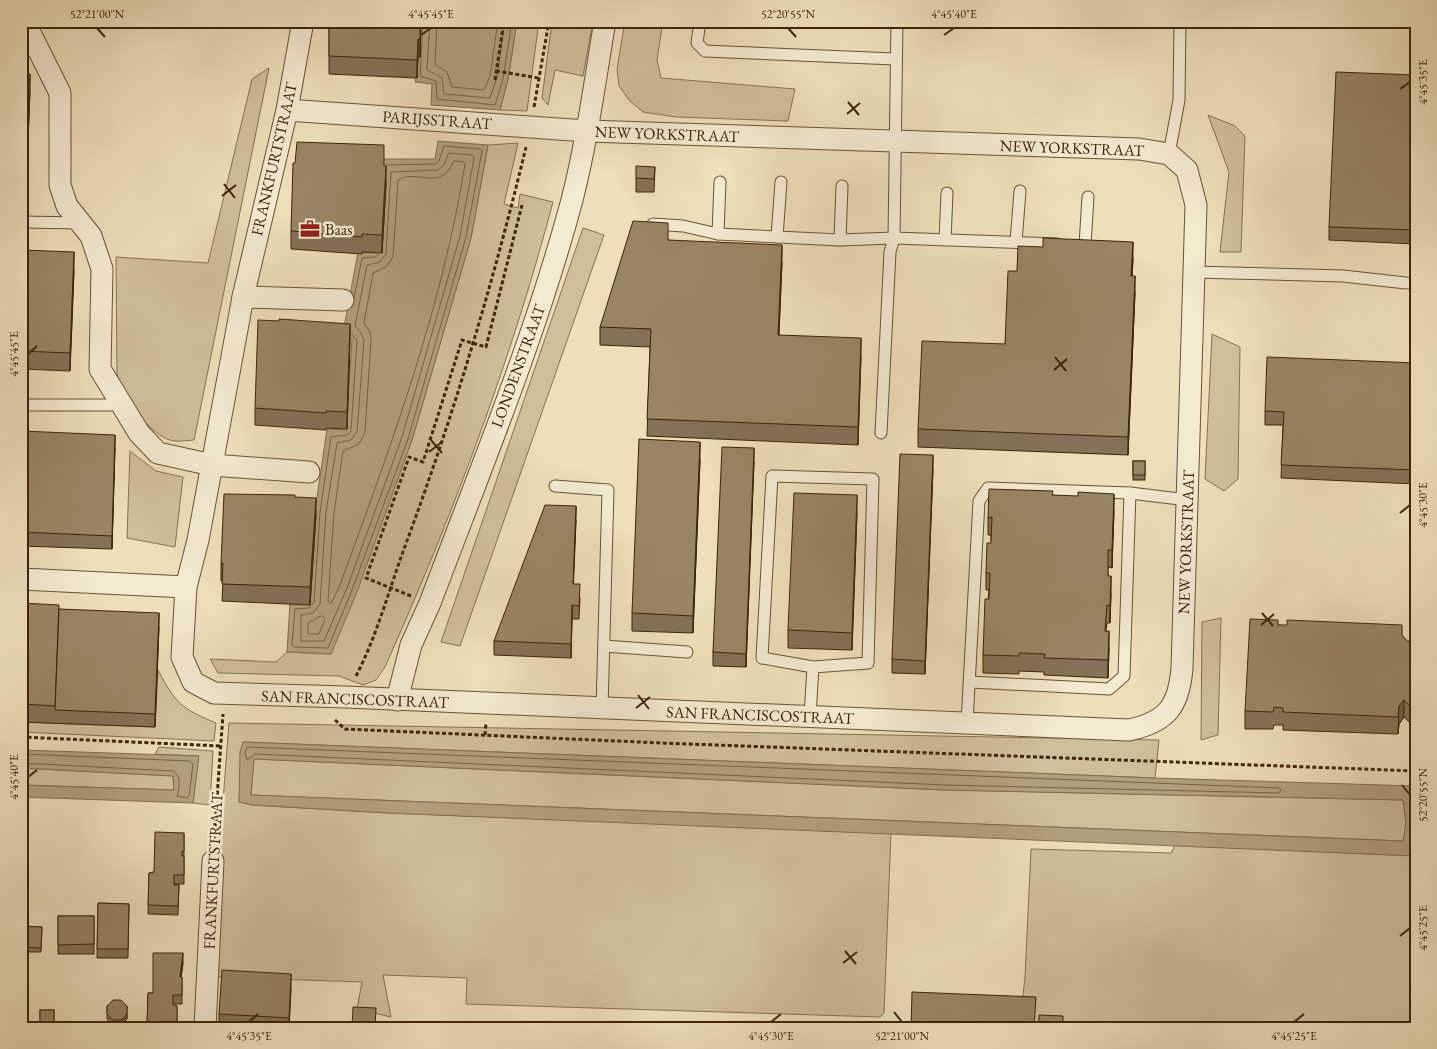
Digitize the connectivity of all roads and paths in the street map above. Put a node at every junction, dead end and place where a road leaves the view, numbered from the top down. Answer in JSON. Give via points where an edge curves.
{"nodes":[{"id":1,"x":24,"y":21,"type":"edge"},
{"id":2,"x":303,"y":21,"type":"edge"},
{"id":3,"x":504,"y":21,"type":"edge"},
{"id":4,"x":549,"y":21,"type":"edge"},
{"id":5,"x":605,"y":21,"type":"edge"},
{"id":6,"x":700,"y":21,"type":"edge"},
{"id":7,"x":897,"y":21,"type":"edge"},
{"id":8,"x":1180,"y":21,"type":"edge"},
{"id":9,"x":30,"y":50,"type":"edge"},
{"id":10,"x":895,"y":59,"type":"junction"},
{"id":11,"x":496,"y":71,"type":"junction"},
{"id":12,"x":539,"y":78,"type":"junction"},
{"id":13,"x":495,"y":80,"type":"dead end"},
{"id":14,"x":287,"y":110,"type":"junction"},
{"id":15,"x":531,"y":126,"type":"junction"},
{"id":16,"x":586,"y":131,"type":"junction"},
{"id":17,"x":896,"y":142,"type":"junction"},
{"id":18,"x":1169,"y":154,"type":"junction"},
{"id":19,"x":720,"y":182,"type":"dead end"},
{"id":20,"x":781,"y":182,"type":"dead end"},
{"id":21,"x":842,"y":186,"type":"dead end"},
{"id":22,"x":1020,"y":191,"type":"dead end"},
{"id":23,"x":947,"y":193,"type":"dead end"},
{"id":24,"x":1088,"y":197,"type":"dead end"},
{"id":25,"x":522,"y":205,"type":"dead end"},
{"id":26,"x":21,"y":222,"type":"edge"},
{"id":27,"x":82,"y":223,"type":"junction"},
{"id":28,"x":639,"y":224,"type":"edge"},
{"id":29,"x":718,"y":234,"type":"junction"},
{"id":30,"x":777,"y":237,"type":"junction"},
{"id":31,"x":894,"y":238,"type":"junction"},
{"id":32,"x":840,"y":240,"type":"junction"},
{"id":33,"x":945,"y":240,"type":"junction"},
{"id":34,"x":1016,"y":242,"type":"junction"},
{"id":35,"x":1193,"y":272,"type":"junction"},
{"id":36,"x":1406,"y":283,"type":"dead end"},
{"id":37,"x":243,"y":297,"type":"junction"},
{"id":38,"x":343,"y":300,"type":"dead end"},
{"id":39,"x":474,"y":343,"type":"junction"},
{"id":40,"x":21,"y":405,"type":"edge"},
{"id":41,"x":122,"y":405,"type":"junction"},
{"id":42,"x":881,"y":433,"type":"dead end"},
{"id":43,"x":212,"y":466,"type":"junction"},
{"id":44,"x":309,"y":472,"type":"dead end"},
{"id":45,"x":555,"y":486,"type":"dead end"},
{"id":46,"x":1130,"y":493,"type":"junction"},
{"id":47,"x":1188,"y":500,"type":"junction"},
{"id":48,"x":21,"y":579,"type":"edge"},
{"id":49,"x":186,"y":587,"type":"junction"},
{"id":50,"x":390,"y":587,"type":"junction"},
{"id":51,"x":398,"y":590,"type":"dead end"},
{"id":52,"x":604,"y":646,"type":"junction"},
{"id":53,"x":687,"y":652,"type":"dead end"},
{"id":54,"x":813,"y":668,"type":"junction"},
{"id":55,"x":970,"y":682,"type":"junction"},
{"id":56,"x":345,"y":697,"type":"junction"},
{"id":57,"x":397,"y":700,"type":"junction"},
{"id":58,"x":224,"y":705,"type":"junction"},
{"id":59,"x":602,"y":709,"type":"junction"},
{"id":60,"x":1170,"y":710,"type":"joint"},
{"id":61,"x":810,"y":716,"type":"junction"},
{"id":62,"x":335,"y":720,"type":"dead end"},
{"id":63,"x":967,"y":723,"type":"junction"},
{"id":64,"x":21,"y":737,"type":"edge"},
{"id":65,"x":221,"y":746,"type":"junction"},
{"id":66,"x":1416,"y":771,"type":"edge"},
{"id":67,"x":213,"y":861,"type":"joint"},
{"id":68,"x":205,"y":1028,"type":"edge"}],
"edges":[{"from":1,"to":9,"type":"street"},
{"from":2,"to":14,"type":"street","name":"FRANKFURTSTRAAT"},
{"from":3,"to":11,"type":"path"},
{"from":4,"to":12,"type":"path"},
{"from":5,"to":16,"type":"street","name":"LONDENSTRAAT"},
{"from":6,"to":10,"type":"lane","via":[[697,43],[705,51]]},
{"from":7,"to":10,"type":"lane"},
{"from":8,"to":18,"type":"lane","via":[[1180,100]]},
{"from":9,"to":27,"type":"street","via":[[60,93],[60,185],[68,206]]},
{"from":10,"to":17,"type":"lane"},
{"from":11,"to":12,"type":"path"},
{"from":11,"to":13,"type":"path"},
{"from":12,"to":15,"type":"path"},
{"from":14,"to":15,"type":"street","name":"PARIJSSTRAAT"},
{"from":14,"to":37,"type":"street","name":"FRANKFURTSTRAAT"},
{"from":15,"to":16,"type":"street","name":"PARIJSSTRAAT"},
{"from":15,"to":39,"type":"path"},
{"from":16,"to":17,"type":"street","name":"NEW YORKSTRAAT"},
{"from":16,"to":57,"type":"street","name":"LONDENSTRAAT","via":[[572,199],[534,328],[430,603],[411,645]]},
{"from":17,"to":18,"type":"street","name":"NEW YORKSTRAAT","via":[[1138,149]]},
{"from":17,"to":31,"type":"lane"},
{"from":18,"to":35,"type":"street","name":"NEW YORKSTRAAT","via":[[1187,170],[1196,205]]},
{"from":19,"to":29,"type":"lane"},
{"from":20,"to":30,"type":"lane"},
{"from":21,"to":32,"type":"lane"},
{"from":22,"to":34,"type":"lane"},
{"from":23,"to":33,"type":"lane"},
{"from":24,"to":34,"type":"lane","via":[[1080,244]]},
{"from":25,"to":39,"type":"path","via":[[486,347]]},
{"from":26,"to":27,"type":"lane"},
{"from":27,"to":41,"type":"street","via":[[91,236],[102,269],[100,369]]},
{"from":28,"to":29,"type":"lane","via":[[683,226]]},
{"from":29,"to":30,"type":"lane"},
{"from":30,"to":32,"type":"lane"},
{"from":31,"to":32,"type":"lane"},
{"from":31,"to":33,"type":"lane"},
{"from":31,"to":42,"type":"lane","via":[[890,252]]},
{"from":33,"to":34,"type":"lane"},
{"from":35,"to":36,"type":"lane","via":[[1343,276]]},
{"from":35,"to":47,"type":"street","name":"NEW YORKSTRAAT"},
{"from":37,"to":38,"type":"street"},
{"from":37,"to":43,"type":"street","name":"FRANKFURTSTRAAT"},
{"from":39,"to":50,"type":"path","via":[[429,483]]},
{"from":39,"to":50,"type":"path","via":[[462,340],[423,462],[409,457],[366,578]]},
{"from":40,"to":41,"type":"lane"},
{"from":41,"to":43,"type":"street","via":[[139,433],[158,453]]},
{"from":43,"to":44,"type":"street"},
{"from":43,"to":49,"type":"street","name":"FRANKFURTSTRAAT"},
{"from":45,"to":52,"type":"lane","via":[[608,490]]},
{"from":46,"to":47,"type":"lane"},
{"from":46,"to":55,"type":"lane","via":[[988,488],[979,501]]},
{"from":46,"to":55,"type":"lane","via":[[1124,676],[1109,689]]},
{"from":47,"to":60,"type":"street","name":"NEW YORKSTRAAT","via":[[1181,683]]},
{"from":48,"to":49,"type":"street"},
{"from":49,"to":58,"type":"street","name":"FRANKFURTSTRAAT","via":[[182,657],[193,682]]},
{"from":50,"to":51,"type":"path"},
{"from":50,"to":56,"type":"path"},
{"from":52,"to":53,"type":"lane"},
{"from":52,"to":59,"type":"lane"},
{"from":54,"to":54,"type":"lane","via":[[762,658],[772,476],[873,479],[868,663]]},
{"from":54,"to":61,"type":"lane"},
{"from":55,"to":63,"type":"lane"},
{"from":56,"to":57,"type":"street","name":"SAN FRANCISCOSTRAAT"},
{"from":56,"to":58,"type":"street","name":"SAN FRANCISCOSTRAAT"},
{"from":57,"to":59,"type":"street","name":"SAN FRANCISCOSTRAAT"},
{"from":58,"to":65,"type":"path","name":"FRANKFURTSTRAAT"},
{"from":59,"to":61,"type":"street","name":"SAN FRANCISCOSTRAAT"},
{"from":60,"to":63,"type":"street","name":"SAN FRANCISCOSTRAAT","via":[[1151,724],[1129,730]]},
{"from":61,"to":63,"type":"street","name":"SAN FRANCISCOSTRAAT"},
{"from":62,"to":66,"type":"path","via":[[345,729]]},
{"from":64,"to":65,"type":"path"},
{"from":65,"to":67,"type":"path","name":"FRANKFURTSTRAAT"},
{"from":67,"to":68,"type":"street","name":"FRANKFURTSTRAAT"}]}
